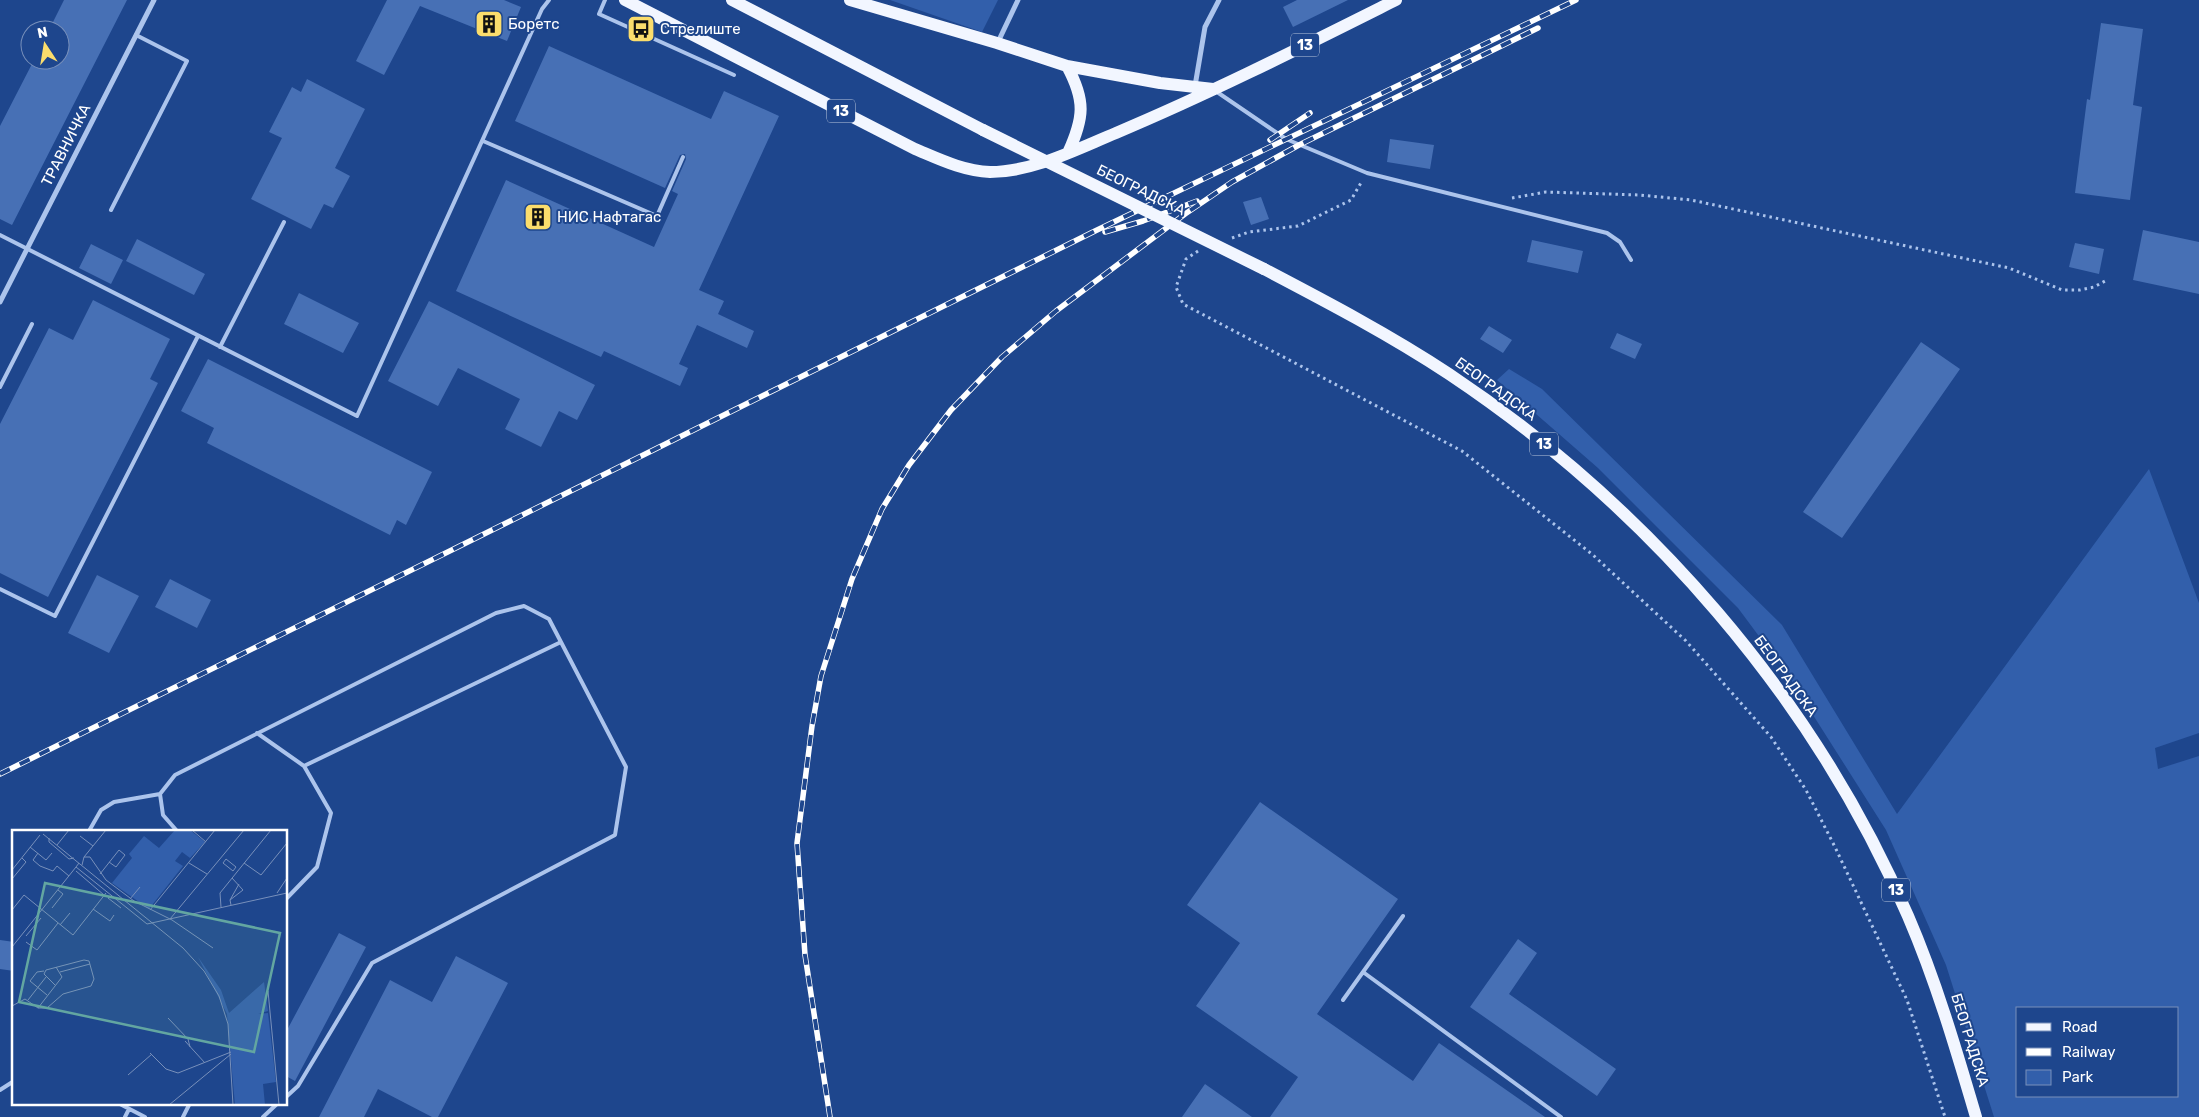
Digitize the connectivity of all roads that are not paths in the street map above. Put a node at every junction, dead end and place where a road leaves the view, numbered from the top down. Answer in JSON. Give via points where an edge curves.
{"nodes":[{"id":1,"x":154,"y":0,"type":"edge"},
{"id":2,"x":549,"y":0,"type":"edge"},
{"id":3,"x":606,"y":0,"type":"edge"},
{"id":4,"x":625,"y":0,"type":"edge"},
{"id":5,"x":732,"y":0,"type":"edge"},
{"id":6,"x":850,"y":0,"type":"edge"},
{"id":7,"x":1018,"y":0,"type":"edge"},
{"id":8,"x":1219,"y":0,"type":"edge"},
{"id":9,"x":1396,"y":0,"type":"edge"},
{"id":10,"x":136,"y":35,"type":"junction"},
{"id":11,"x":997,"y":43,"type":"junction"},
{"id":12,"x":1068,"y":66,"type":"junction"},
{"id":13,"x":734,"y":75,"type":"dead end"},
{"id":14,"x":1194,"y":87,"type":"junction"},
{"id":15,"x":1213,"y":89,"type":"junction"},
{"id":16,"x":483,"y":140,"type":"junction"},
{"id":17,"x":1068,"y":153,"type":"junction"},
{"id":18,"x":683,"y":157,"type":"dead end"},
{"id":19,"x":111,"y":210,"type":"dead end"},
{"id":20,"x":284,"y":222,"type":"dead end"},
{"id":21,"x":0,"y":235,"type":"edge"},
{"id":22,"x":27,"y":249,"type":"junction"},
{"id":23,"x":1631,"y":260,"type":"dead end"},
{"id":24,"x":0,"y":302,"type":"edge"},
{"id":25,"x":32,"y":324,"type":"dead end"},
{"id":26,"x":198,"y":336,"type":"junction"},
{"id":27,"x":220,"y":347,"type":"junction"},
{"id":28,"x":0,"y":387,"type":"edge"},
{"id":29,"x":0,"y":589,"type":"edge"},
{"id":30,"x":561,"y":642,"type":"junction"},
{"id":31,"x":257,"y":733,"type":"junction"},
{"id":32,"x":304,"y":766,"type":"junction"},
{"id":33,"x":160,"y":794,"type":"junction"},
{"id":34,"x":90,"y":830,"type":"edge"},
{"id":35,"x":176,"y":830,"type":"edge"},
{"id":36,"x":288,"y":897,"type":"edge"},
{"id":37,"x":1403,"y":916,"type":"dead end"},
{"id":38,"x":1364,"y":972,"type":"junction"},
{"id":39,"x":1343,"y":1000,"type":"dead end"},
{"id":40,"x":12,"y":1082,"type":"edge"},
{"id":41,"x":0,"y":1090,"type":"edge"},
{"id":42,"x":288,"y":1094,"type":"edge"},
{"id":43,"x":120,"y":1104,"type":"edge"},
{"id":44,"x":190,"y":1104,"type":"edge"},
{"id":45,"x":277,"y":1104,"type":"edge"},
{"id":46,"x":129,"y":1109,"type":"junction"},
{"id":47,"x":125,"y":1117,"type":"edge"},
{"id":48,"x":144,"y":1117,"type":"edge"},
{"id":49,"x":183,"y":1117,"type":"edge"},
{"id":50,"x":262,"y":1117,"type":"edge"},
{"id":51,"x":1561,"y":1117,"type":"edge"},
{"id":52,"x":1976,"y":1117,"type":"edge"}],
"edges":[{"from":1,"to":10,"type":"street","name":"ТРАВНИЧКА"},
{"from":2,"to":16,"type":"lane"},
{"from":3,"to":13,"type":"lane","via":[[599,14]]},
{"from":4,"to":17,"type":"main road","number":"13","via":[[948,164],[990,172],[1021,168]]},
{"from":5,"to":52,"type":"main road","name":"БЕОГРАДСКА","number":"13","bridge":true,"via":[[983,130],[1264,269],[1408,348],[1526,430],[1631,520],[1726,623],[1773,683],[1855,811],[1890,877],[1938,991]]},
{"from":6,"to":11,"type":"main road"},
{"from":7,"to":11,"type":"street"},
{"from":8,"to":14,"type":"street","via":[[1205,27]]},
{"from":9,"to":15,"type":"main road","number":"13"},
{"from":10,"to":19,"type":"lane","via":[[187,61]]},
{"from":10,"to":22,"type":"street","name":"ТРАВНИЧКА"},
{"from":11,"to":12,"type":"main road"},
{"from":12,"to":14,"type":"main road"},
{"from":12,"to":17,"type":"main road","via":[[1082,100],[1078,132]]},
{"from":14,"to":15,"type":"main road"},
{"from":15,"to":17,"type":"main road","number":"13"},
{"from":15,"to":23,"type":"lane","via":[[1286,139],[1367,172],[1607,233],[1620,242]]},
{"from":16,"to":18,"type":"lane","via":[[657,216]]},
{"from":16,"to":27,"type":"lane","via":[[357,416]]},
{"from":20,"to":27,"type":"lane"},
{"from":21,"to":22,"type":"lane"},
{"from":22,"to":24,"type":"street","name":"ТРАВНИЧКА"},
{"from":22,"to":26,"type":"lane"},
{"from":25,"to":28,"type":"lane"},
{"from":26,"to":27,"type":"lane"},
{"from":26,"to":29,"type":"lane","via":[[55,616]]},
{"from":30,"to":31,"type":"lane","via":[[549,619],[524,606],[496,613]]},
{"from":30,"to":32,"type":"lane"},
{"from":30,"to":42,"type":"lane","via":[[626,767],[615,835],[372,963],[298,1086]]},
{"from":31,"to":32,"type":"lane"},
{"from":31,"to":33,"type":"lane","via":[[175,775]]},
{"from":32,"to":36,"type":"lane","via":[[331,813],[316,867]]},
{"from":33,"to":34,"type":"lane","via":[[114,802],[101,810]]},
{"from":33,"to":35,"type":"lane","via":[[163,815]]},
{"from":37,"to":38,"type":"lane"},
{"from":38,"to":39,"type":"lane"},
{"from":38,"to":51,"type":"lane"},
{"from":40,"to":41,"type":"lane"},
{"from":43,"to":46,"type":"lane"},
{"from":44,"to":49,"type":"lane"},
{"from":45,"to":50,"type":"lane"},
{"from":46,"to":47,"type":"lane"},
{"from":46,"to":48,"type":"lane"}]}
